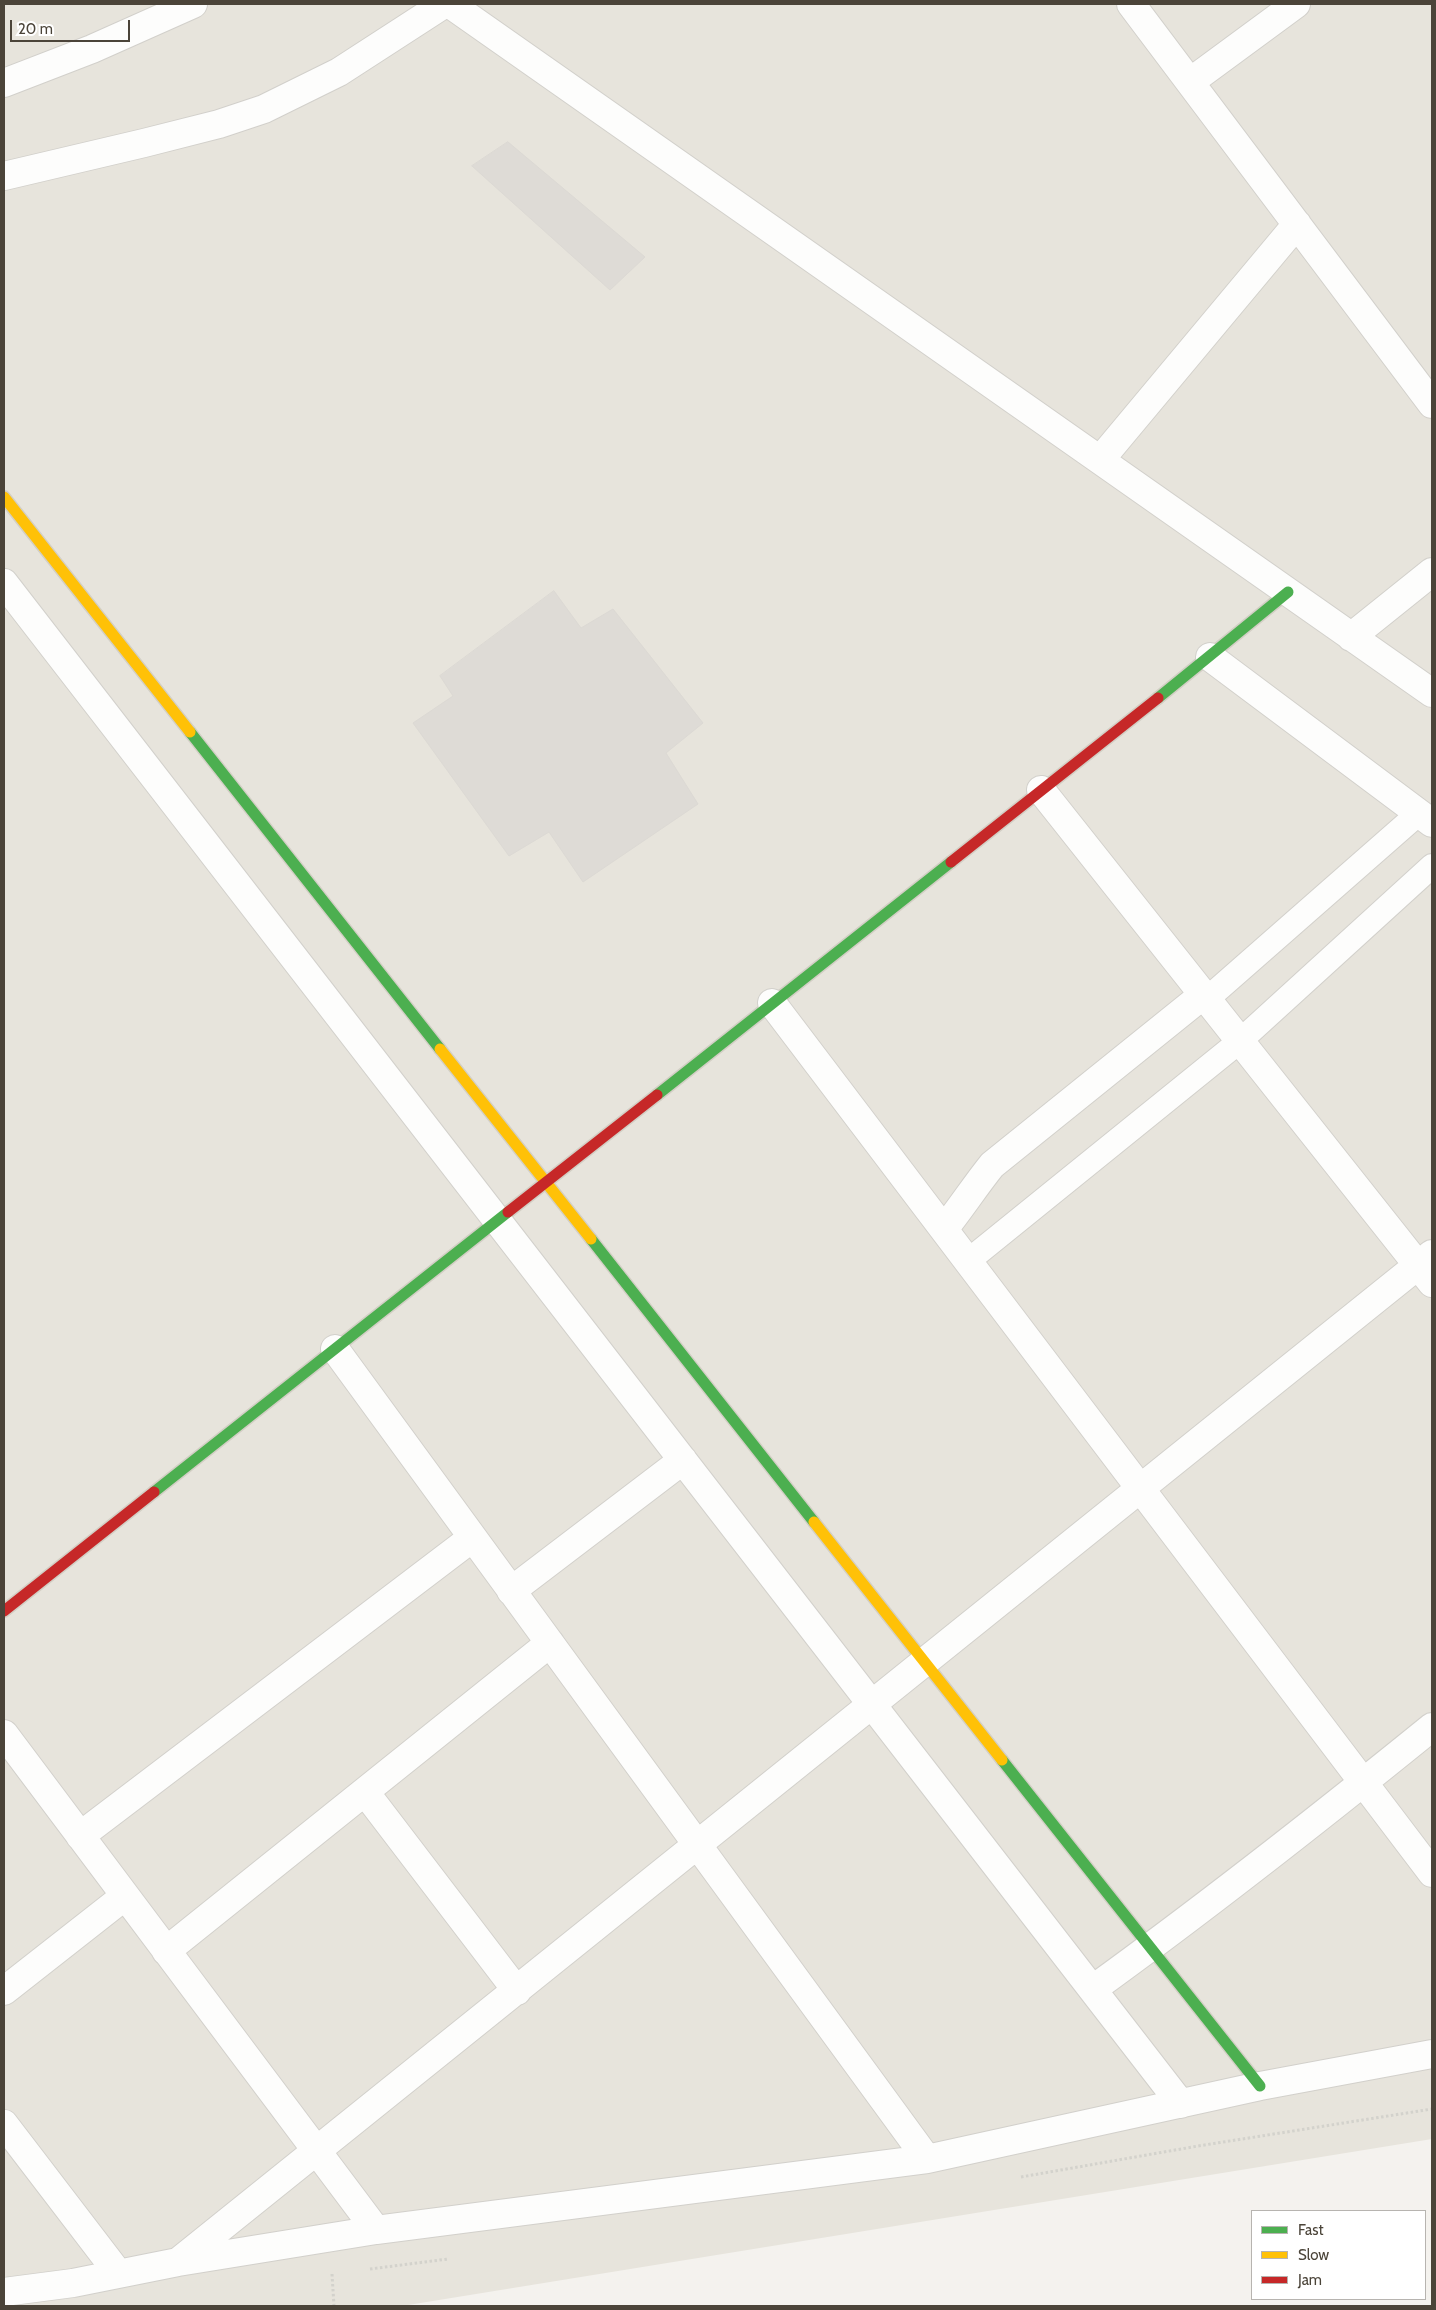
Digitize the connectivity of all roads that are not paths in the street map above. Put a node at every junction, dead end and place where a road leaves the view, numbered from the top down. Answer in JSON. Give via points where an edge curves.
{"nodes":[{"id":1,"x":193,"y":4,"type":"edge"},
{"id":2,"x":444,"y":4,"type":"edge"},
{"id":3,"x":450,"y":4,"type":"edge"},
{"id":4,"x":1131,"y":4,"type":"edge"},
{"id":5,"x":1296,"y":4,"type":"edge"},
{"id":6,"x":1190,"y":82,"type":"junction"},
{"id":7,"x":4,"y":83,"type":"edge"},
{"id":8,"x":4,"y":176,"type":"edge"},
{"id":9,"x":1297,"y":224,"type":"junction"},
{"id":10,"x":1432,"y":404,"type":"edge"},
{"id":11,"x":1100,"y":460,"type":"junction"},
{"id":12,"x":4,"y":497,"type":"edge"},
{"id":13,"x":1432,"y":572,"type":"edge"},
{"id":14,"x":4,"y":583,"type":"edge"},
{"id":15,"x":1288,"y":592,"type":"junction"},
{"id":16,"x":1352,"y":637,"type":"junction"},
{"id":17,"x":1210,"y":657,"type":"junction"},
{"id":18,"x":1432,"y":693,"type":"edge"},
{"id":19,"x":1041,"y":790,"type":"junction"},
{"id":20,"x":1426,"y":818,"type":"edge"},
{"id":21,"x":1432,"y":866,"type":"edge"},
{"id":22,"x":1205,"y":997,"type":"junction"},
{"id":23,"x":772,"y":1003,"type":"junction"},
{"id":24,"x":1240,"y":1041,"type":"junction"},
{"id":25,"x":545,"y":1182,"type":"junction"},
{"id":26,"x":498,"y":1220,"type":"junction"},
{"id":27,"x":944,"y":1229,"type":"junction"},
{"id":28,"x":968,"y":1261,"type":"junction"},
{"id":29,"x":1428,"y":1268,"type":"edge"},
{"id":30,"x":334,"y":1349,"type":"junction"},
{"id":31,"x":683,"y":1460,"type":"junction"},
{"id":32,"x":1141,"y":1489,"type":"junction"},
{"id":33,"x":472,"y":1538,"type":"junction"},
{"id":34,"x":511,"y":1591,"type":"junction"},
{"id":35,"x":4,"y":1611,"type":"edge"},
{"id":36,"x":550,"y":1644,"type":"junction"},
{"id":37,"x":925,"y":1662,"type":"junction"},
{"id":38,"x":873,"y":1704,"type":"junction"},
{"id":39,"x":1432,"y":1727,"type":"edge"},
{"id":40,"x":4,"y":1734,"type":"edge"},
{"id":41,"x":1364,"y":1783,"type":"junction"},
{"id":42,"x":365,"y":1792,"type":"junction"},
{"id":43,"x":80,"y":1836,"type":"junction"},
{"id":44,"x":697,"y":1845,"type":"junction"},
{"id":45,"x":1432,"y":1872,"type":"edge"},
{"id":46,"x":125,"y":1896,"type":"junction"},
{"id":47,"x":1150,"y":1948,"type":"junction"},
{"id":48,"x":166,"y":1951,"type":"junction"},
{"id":49,"x":1093,"y":1989,"type":"junction"},
{"id":50,"x":517,"y":1990,"type":"junction"},
{"id":51,"x":4,"y":1992,"type":"edge"},
{"id":52,"x":1432,"y":2054,"type":"edge"},
{"id":53,"x":1260,"y":2086,"type":"junction"},
{"id":54,"x":1181,"y":2104,"type":"junction"},
{"id":55,"x":4,"y":2124,"type":"edge"},
{"id":56,"x":316,"y":2151,"type":"junction"},
{"id":57,"x":927,"y":2159,"type":"junction"},
{"id":58,"x":376,"y":2230,"type":"junction"},
{"id":59,"x":178,"y":2262,"type":"junction"},
{"id":60,"x":118,"y":2273,"type":"junction"},
{"id":61,"x":4,"y":2292,"type":"edge"}],
"edges":[{"from":1,"to":7,"type":"street","via":[[92,50]]},
{"from":2,"to":8,"type":"street","via":[[339,72],[264,109],[219,124]]},
{"from":3,"to":11,"type":"street"},
{"from":4,"to":6,"type":"street"},
{"from":5,"to":6,"type":"street"},
{"from":6,"to":9,"type":"street"},
{"from":9,"to":10,"type":"street"},
{"from":9,"to":11,"type":"street"},
{"from":11,"to":15,"type":"street"},
{"from":12,"to":25,"type":"street"},
{"from":13,"to":16,"type":"street"},
{"from":14,"to":26,"type":"street"},
{"from":15,"to":16,"type":"street"},
{"from":15,"to":17,"type":"street"},
{"from":16,"to":18,"type":"street"},
{"from":17,"to":19,"type":"street"},
{"from":17,"to":20,"type":"street"},
{"from":19,"to":22,"type":"street"},
{"from":19,"to":23,"type":"street"},
{"from":20,"to":22,"type":"lane"},
{"from":21,"to":24,"type":"lane"},
{"from":22,"to":24,"type":"street"},
{"from":22,"to":27,"type":"street","via":[[992,1165]]},
{"from":23,"to":25,"type":"street"},
{"from":23,"to":27,"type":"street"},
{"from":24,"to":28,"type":"lane"},
{"from":24,"to":29,"type":"street"},
{"from":25,"to":26,"type":"street"},
{"from":25,"to":37,"type":"street"},
{"from":26,"to":30,"type":"street"},
{"from":26,"to":31,"type":"street"},
{"from":27,"to":28,"type":"street"},
{"from":28,"to":32,"type":"street"},
{"from":29,"to":32,"type":"street"},
{"from":30,"to":33,"type":"street"},
{"from":30,"to":35,"type":"street"},
{"from":31,"to":34,"type":"street"},
{"from":31,"to":38,"type":"street"},
{"from":32,"to":37,"type":"street"},
{"from":32,"to":41,"type":"street"},
{"from":33,"to":34,"type":"street"},
{"from":33,"to":43,"type":"street"},
{"from":34,"to":36,"type":"street"},
{"from":36,"to":42,"type":"street"},
{"from":36,"to":44,"type":"street"},
{"from":37,"to":38,"type":"street"},
{"from":37,"to":47,"type":"street"},
{"from":38,"to":44,"type":"street"},
{"from":38,"to":49,"type":"street"},
{"from":39,"to":41,"type":"street"},
{"from":40,"to":43,"type":"street"},
{"from":41,"to":45,"type":"street"},
{"from":41,"to":47,"type":"street"},
{"from":42,"to":48,"type":"street"},
{"from":42,"to":50,"type":"street"},
{"from":43,"to":46,"type":"street"},
{"from":44,"to":50,"type":"street"},
{"from":44,"to":57,"type":"street"},
{"from":46,"to":48,"type":"street"},
{"from":46,"to":51,"type":"street"},
{"from":47,"to":49,"type":"street"},
{"from":47,"to":53,"type":"street"},
{"from":48,"to":56,"type":"street"},
{"from":49,"to":54,"type":"street"},
{"from":50,"to":56,"type":"street"},
{"from":52,"to":53,"type":"street"},
{"from":53,"to":54,"type":"street"},
{"from":54,"to":57,"type":"street"},
{"from":55,"to":60,"type":"street"},
{"from":56,"to":58,"type":"street"},
{"from":56,"to":59,"type":"street"},
{"from":57,"to":58,"type":"street"},
{"from":58,"to":59,"type":"street"},
{"from":59,"to":60,"type":"street"},
{"from":60,"to":61,"type":"street"}]}
